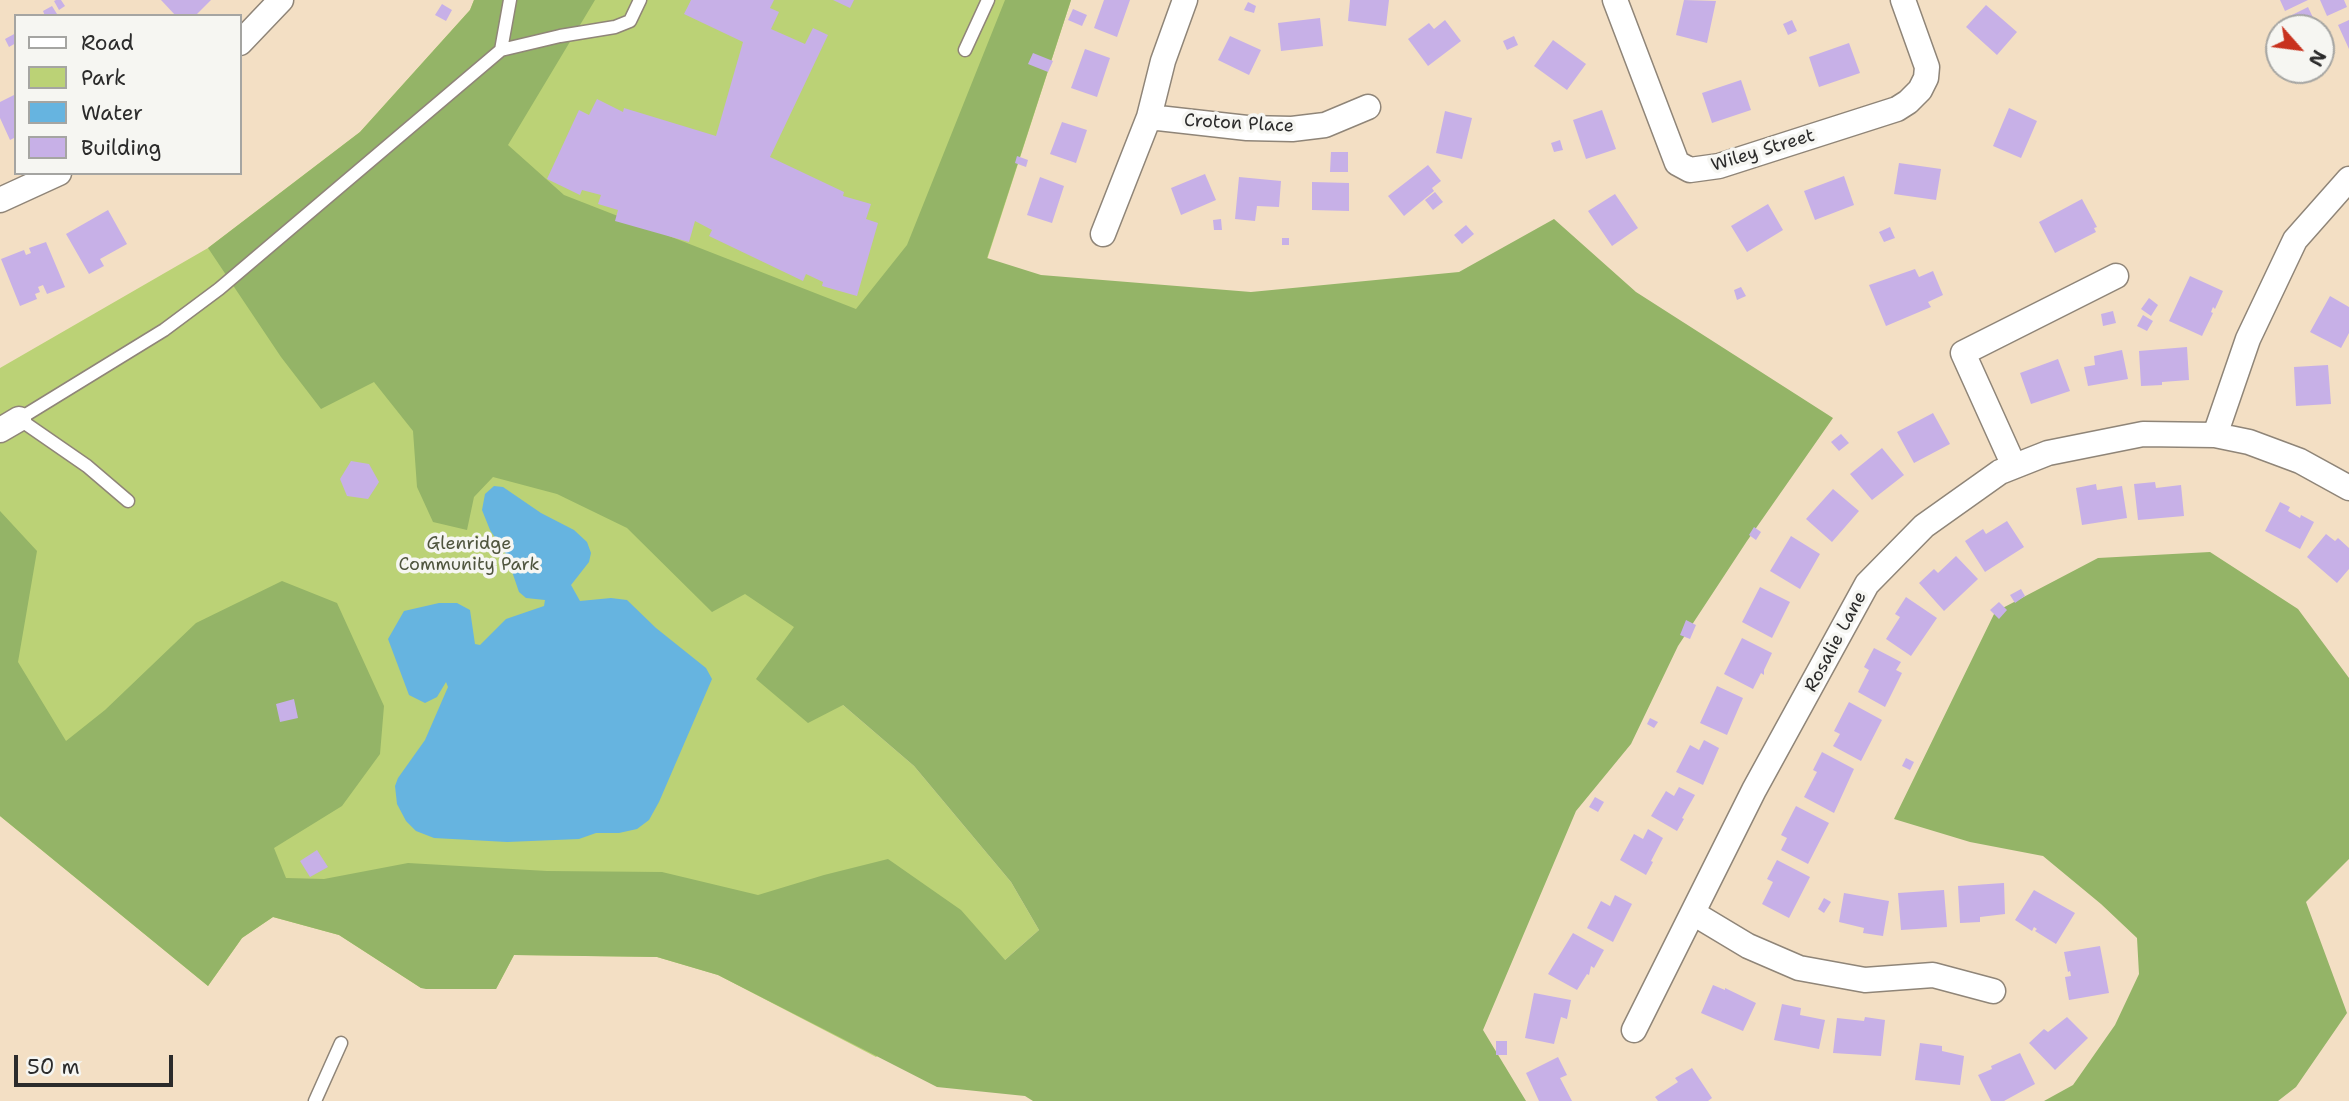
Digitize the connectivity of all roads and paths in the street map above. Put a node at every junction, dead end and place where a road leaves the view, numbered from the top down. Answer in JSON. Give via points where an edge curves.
{"nodes":[{"id":1,"x":281,"y":0,"type":"edge"},
{"id":2,"x":510,"y":0,"type":"edge"},
{"id":3,"x":640,"y":0,"type":"edge"},
{"id":4,"x":988,"y":0,"type":"edge"},
{"id":5,"x":1185,"y":0,"type":"edge"},
{"id":6,"x":1615,"y":0,"type":"edge"},
{"id":7,"x":1903,"y":0,"type":"edge"},
{"id":8,"x":242,"y":41,"type":"edge"},
{"id":9,"x":501,"y":50,"type":"junction"},
{"id":10,"x":965,"y":50,"type":"dead end"},
{"id":11,"x":1368,"y":107,"type":"dead end"},
{"id":12,"x":1149,"y":117,"type":"junction"},
{"id":13,"x":55,"y":175,"type":"edge"},
{"id":14,"x":2349,"y":179,"type":"edge"},
{"id":15,"x":0,"y":200,"type":"edge"},
{"id":16,"x":1103,"y":234,"type":"dead end"},
{"id":17,"x":2116,"y":276,"type":"dead end"},
{"id":18,"x":9,"y":424,"type":"edge"},
{"id":19,"x":2215,"y":435,"type":"junction"},
{"id":20,"x":2014,"y":466,"type":"junction"},
{"id":21,"x":2349,"y":488,"type":"edge"},
{"id":22,"x":128,"y":501,"type":"dead end"},
{"id":23,"x":1693,"y":913,"type":"junction"},
{"id":24,"x":1993,"y":991,"type":"dead end"},
{"id":25,"x":1634,"y":1030,"type":"dead end"},
{"id":26,"x":341,"y":1043,"type":"dead end"},
{"id":27,"x":315,"y":1101,"type":"edge"}],
"edges":[{"from":1,"to":8,"type":"street"},
{"from":2,"to":9,"type":"lane"},
{"from":3,"to":9,"type":"lane","via":[[630,21],[615,27]]},
{"from":4,"to":10,"type":"lane"},
{"from":5,"to":12,"type":"street"},
{"from":6,"to":7,"type":"street","name":"Wiley Street","via":[[1677,163],[1690,170],[1719,166],[1897,110],[1908,102],[1920,90],[1927,67]]},
{"from":9,"to":18,"type":"lane","via":[[219,289],[164,330]]},
{"from":11,"to":12,"type":"street","name":"Croton Place","via":[[1325,125],[1292,129]]},
{"from":12,"to":16,"type":"street"},
{"from":13,"to":15,"type":"street"},
{"from":14,"to":19,"type":"street","via":[[2295,240],[2248,339]]},
{"from":17,"to":20,"type":"street","via":[[1963,353]]},
{"from":18,"to":22,"type":"lane","via":[[87,466]]},
{"from":19,"to":20,"type":"street","name":"Rosalie Lane","via":[[2143,434],[2048,453]]},
{"from":19,"to":21,"type":"street","name":"Rosalie Lane","via":[[2300,461]]},
{"from":20,"to":23,"type":"street","name":"Rosalie Lane","via":[[1924,526],[1867,584],[1754,790]]},
{"from":23,"to":24,"type":"street","via":[[1748,946],[1799,968],[1865,980],[1933,975]]},
{"from":23,"to":25,"type":"street","name":"Rosalie Lane"},
{"from":26,"to":27,"type":"lane"}]}
